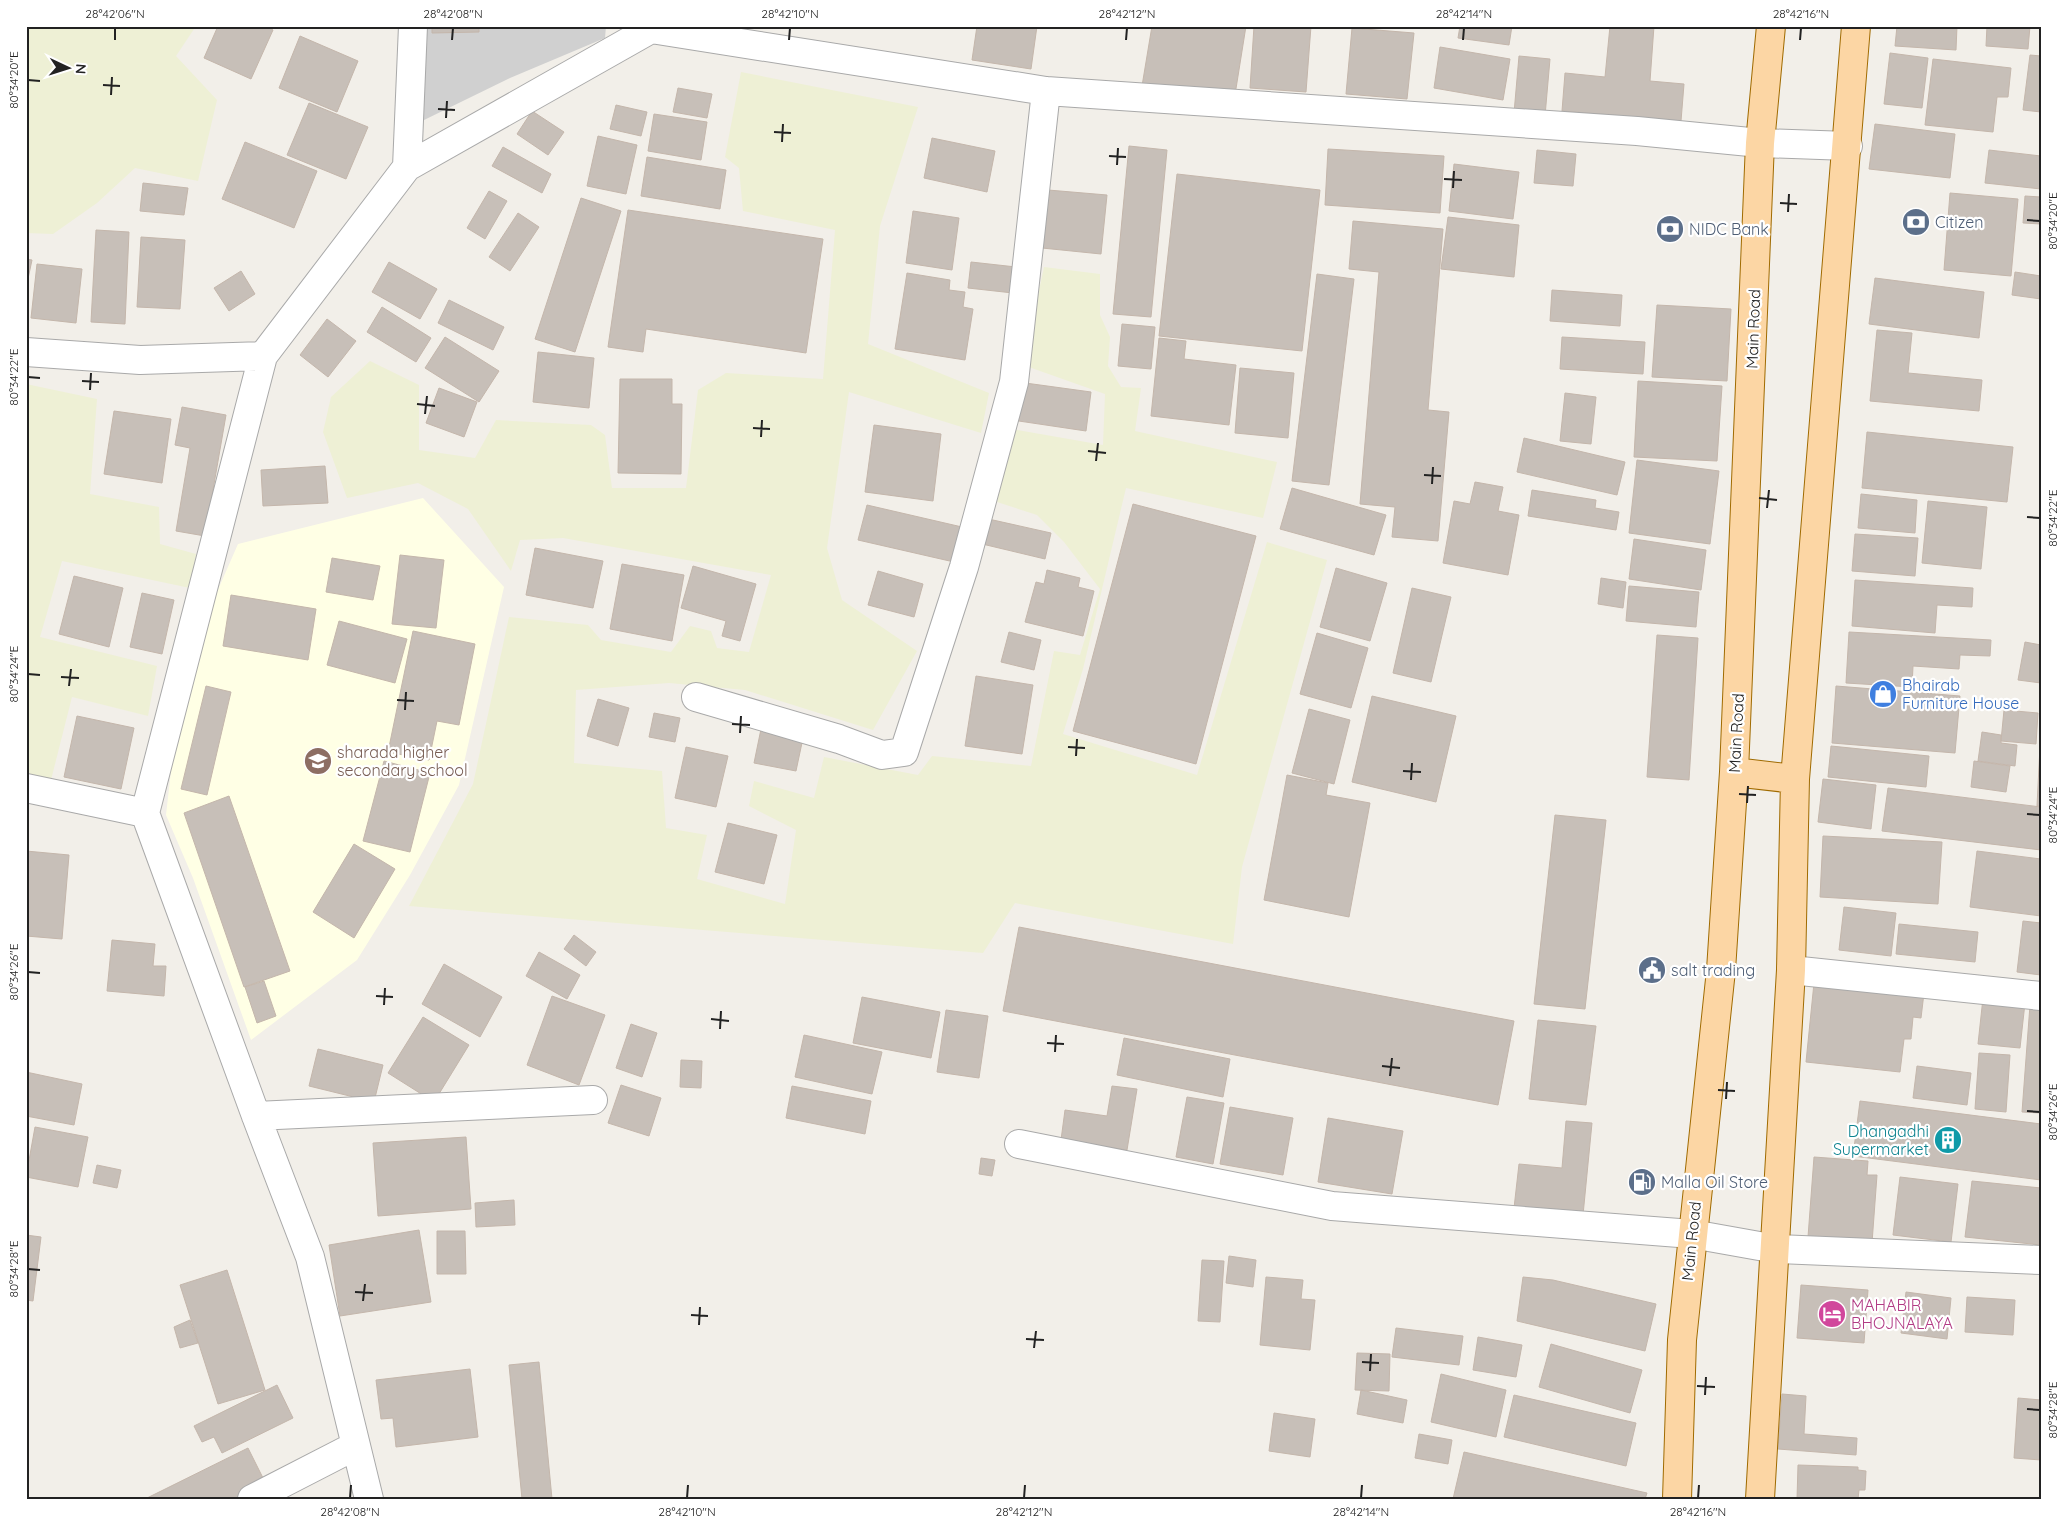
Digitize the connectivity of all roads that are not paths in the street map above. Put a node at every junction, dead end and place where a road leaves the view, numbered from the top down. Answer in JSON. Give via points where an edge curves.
{"nodes":[{"id":1,"x":413,"y":26,"type":"edge"},
{"id":2,"x":1771,"y":26,"type":"edge"},
{"id":3,"x":1856,"y":26,"type":"edge"},
{"id":4,"x":1046,"y":91,"type":"junction"},
{"id":5,"x":1760,"y":143,"type":"junction"},
{"id":6,"x":1848,"y":146,"type":"junction"},
{"id":7,"x":407,"y":168,"type":"junction"},
{"id":8,"x":26,"y":352,"type":"edge"},
{"id":9,"x":263,"y":356,"type":"junction"},
{"id":10,"x":696,"y":697,"type":"dead end"},
{"id":11,"x":1734,"y":772,"type":"junction"},
{"id":12,"x":1795,"y":779,"type":"junction"},
{"id":13,"x":26,"y":788,"type":"edge"},
{"id":14,"x":145,"y":813,"type":"junction"},
{"id":15,"x":1791,"y":970,"type":"junction"},
{"id":16,"x":2041,"y":996,"type":"edge"},
{"id":17,"x":593,"y":1100,"type":"dead end"},
{"id":18,"x":256,"y":1116,"type":"junction"},
{"id":19,"x":1019,"y":1144,"type":"dead end"},
{"id":20,"x":1692,"y":1234,"type":"junction"},
{"id":21,"x":1776,"y":1249,"type":"junction"},
{"id":22,"x":2041,"y":1260,"type":"edge"},
{"id":23,"x":355,"y":1446,"type":"junction"},
{"id":24,"x":252,"y":1499,"type":"edge"},
{"id":25,"x":369,"y":1499,"type":"edge"},
{"id":26,"x":1677,"y":1499,"type":"edge"},
{"id":27,"x":1760,"y":1499,"type":"edge"}],
"edges":[{"from":1,"to":7,"type":"street"},
{"from":2,"to":5,"type":"main road","name":"Main Road"},
{"from":3,"to":6,"type":"main road"},
{"from":4,"to":5,"type":"street"},
{"from":4,"to":7,"type":"street","via":[[651,29]]},
{"from":4,"to":10,"type":"street","via":[[1014,382],[964,567],[904,752],[882,755]]},
{"from":5,"to":6,"type":"street"},
{"from":5,"to":11,"type":"main road","name":"Main Road"},
{"from":6,"to":12,"type":"main road"},
{"from":7,"to":9,"type":"street"},
{"from":8,"to":9,"type":"street","via":[[140,360]]},
{"from":9,"to":14,"type":"street"},
{"from":11,"to":12,"type":"main road"},
{"from":11,"to":20,"type":"main road","name":"Main Road","via":[[1721,970]]},
{"from":12,"to":15,"type":"main road"},
{"from":13,"to":14,"type":"street"},
{"from":14,"to":18,"type":"street"},
{"from":15,"to":16,"type":"street"},
{"from":15,"to":21,"type":"main road"},
{"from":17,"to":18,"type":"street"},
{"from":18,"to":23,"type":"street","via":[[310,1257]]},
{"from":19,"to":20,"type":"street","via":[[1332,1206]]},
{"from":20,"to":21,"type":"street"},
{"from":20,"to":26,"type":"main road","name":"Main Road","via":[[1682,1340]]},
{"from":21,"to":22,"type":"street"},
{"from":21,"to":27,"type":"main road"},
{"from":23,"to":24,"type":"street"},
{"from":23,"to":25,"type":"street"}]}
